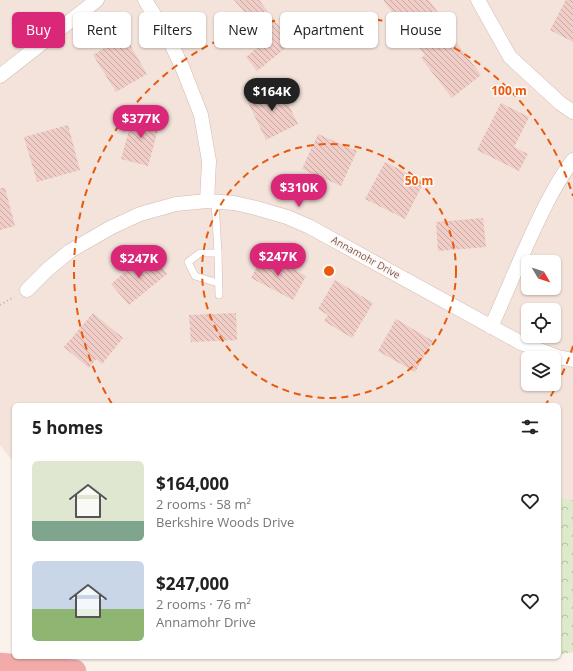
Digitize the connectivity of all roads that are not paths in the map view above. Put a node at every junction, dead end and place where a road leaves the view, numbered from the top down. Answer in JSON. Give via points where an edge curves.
{"nodes":[{"id":1,"x":97,"y":0,"type":"edge"},
{"id":2,"x":145,"y":0,"type":"edge"},
{"id":3,"x":478,"y":0,"type":"edge"},
{"id":4,"x":0,"y":76,"type":"edge"},
{"id":5,"x":573,"y":112,"type":"edge"},
{"id":6,"x":573,"y":160,"type":"edge"},
{"id":7,"x":211,"y":201,"type":"junction"},
{"id":8,"x":218,"y":253,"type":"junction"},
{"id":9,"x":218,"y":283,"type":"junction"},
{"id":10,"x":27,"y":290,"type":"dead end"},
{"id":11,"x":219,"y":295,"type":"dead end"},
{"id":12,"x":491,"y":327,"type":"junction"},
{"id":13,"x":573,"y":360,"type":"edge"},
{"id":14,"x":0,"y":664,"type":"edge"},
{"id":15,"x":75,"y":671,"type":"edge"}],
"edges":[{"from":1,"to":4,"type":"street"},
{"from":2,"to":7,"type":"street","via":[[168,37],[201,115],[209,162]]},
{"from":3,"to":5,"type":"street","via":[[510,57]]},
{"from":6,"to":12,"type":"street","via":[[543,209]]},
{"from":7,"to":8,"type":"lane"},
{"from":7,"to":10,"type":"street","name":"Annamohr Drive","via":[[176,204],[140,214],[110,228],[70,251]]},
{"from":7,"to":12,"type":"street","name":"Annamohr Drive","via":[[234,203],[288,217]]},
{"from":8,"to":9,"type":"lane"},
{"from":8,"to":9,"type":"lane","via":[[200,253],[188,262],[195,276]]},
{"from":9,"to":11,"type":"lane"},
{"from":12,"to":13,"type":"street","name":"Annamohr Drive","via":[[522,343]]},
{"from":14,"to":15,"type":"highway"}]}
